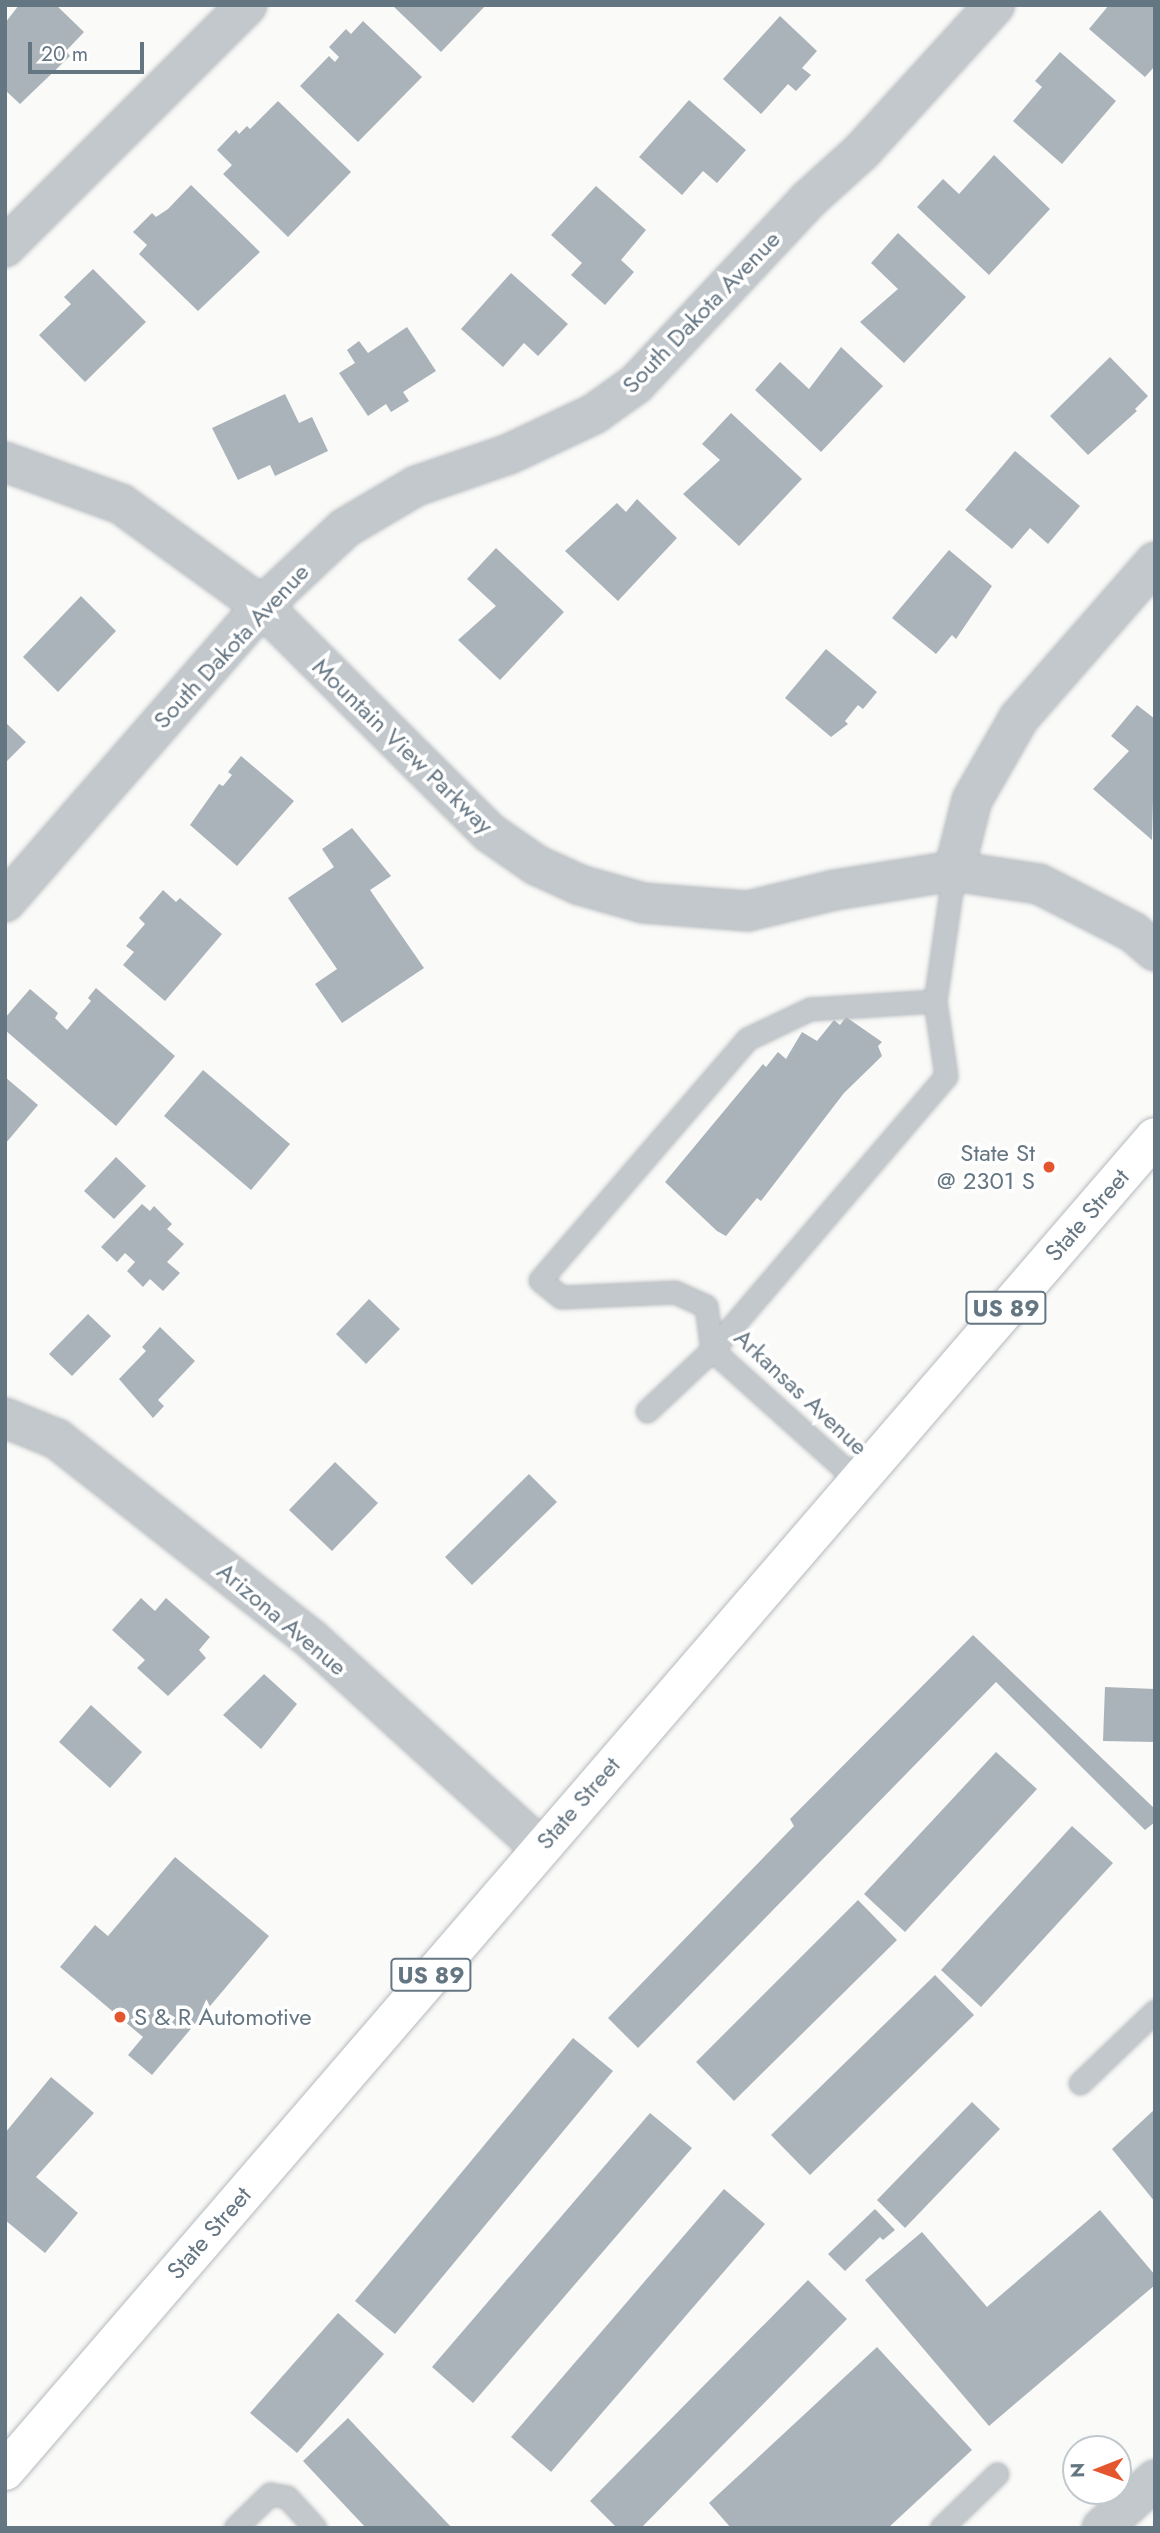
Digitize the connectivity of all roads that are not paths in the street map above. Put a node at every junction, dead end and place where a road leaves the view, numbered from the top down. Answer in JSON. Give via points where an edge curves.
{"nodes":[{"id":1,"x":247,"y":5,"type":"edge"},
{"id":2,"x":995,"y":5,"type":"edge"},
{"id":3,"x":5,"y":247,"type":"edge"},
{"id":4,"x":5,"y":462,"type":"edge"},
{"id":5,"x":1155,"y":562,"type":"edge"},
{"id":6,"x":262,"y":606,"type":"junction"},
{"id":7,"x":954,"y":871,"type":"junction"},
{"id":8,"x":5,"y":902,"type":"edge"},
{"id":9,"x":1155,"y":951,"type":"edge"},
{"id":10,"x":935,"y":1001,"type":"junction"},
{"id":11,"x":1155,"y":1137,"type":"edge"},
{"id":12,"x":712,"y":1350,"type":"junction"},
{"id":13,"x":647,"y":1412,"type":"dead end"},
{"id":14,"x":5,"y":1418,"type":"edge"},
{"id":15,"x":857,"y":1480,"type":"junction"},
{"id":16,"x":540,"y":1847,"type":"junction"},
{"id":17,"x":1155,"y":2011,"type":"edge"},
{"id":18,"x":1080,"y":2082,"type":"dead end"},
{"id":19,"x":5,"y":2471,"type":"edge"},
{"id":20,"x":996,"y":2474,"type":"dead end"},
{"id":21,"x":1155,"y":2480,"type":"edge"},
{"id":22,"x":235,"y":2528,"type":"edge"},
{"id":23,"x":315,"y":2528,"type":"edge"},
{"id":24,"x":942,"y":2528,"type":"edge"},
{"id":25,"x":1102,"y":2528,"type":"edge"}],
"edges":[{"from":1,"to":3,"type":"street"},
{"from":2,"to":6,"type":"street","name":"South Dakota Avenue","via":[[862,151],[808,200],[636,384],[594,414],[509,454],[416,486],[345,528]]},
{"from":4,"to":6,"type":"street","name":"Mountain View Parkway","via":[[121,504]]},
{"from":5,"to":7,"type":"street","via":[[1019,718],[972,800]]},
{"from":6,"to":7,"type":"street","name":"Mountain View Parkway","via":[[490,832],[536,865],[580,885],[643,903],[748,911],[835,890]]},
{"from":6,"to":8,"type":"street","name":"South Dakota Avenue"},
{"from":7,"to":9,"type":"street","name":"Mountain View Parkway","via":[[1040,884],[1133,932]]},
{"from":7,"to":10,"type":"lane"},
{"from":10,"to":12,"type":"lane","via":[[946,1076]]},
{"from":10,"to":12,"type":"lane","name":"Arkansas Avenue","via":[[810,1009],[747,1039],[540,1280],[561,1297],[675,1292],[706,1306]]},
{"from":11,"to":15,"type":"main road","name":"State Street","number":"US 89"},
{"from":12,"to":13,"type":"lane"},
{"from":12,"to":15,"type":"lane","name":"Arkansas Avenue"},
{"from":14,"to":16,"type":"street","name":"Arizona Avenue","via":[[57,1439],[310,1638]]},
{"from":15,"to":16,"type":"main road","name":"State Street","number":"US 89"},
{"from":16,"to":19,"type":"main road","name":"State Street","number":"US 89"},
{"from":17,"to":18,"type":"lane"},
{"from":20,"to":24,"type":"lane"},
{"from":21,"to":25,"type":"street"},
{"from":22,"to":23,"type":"lane","via":[[270,2494],[286,2497]]}]}
